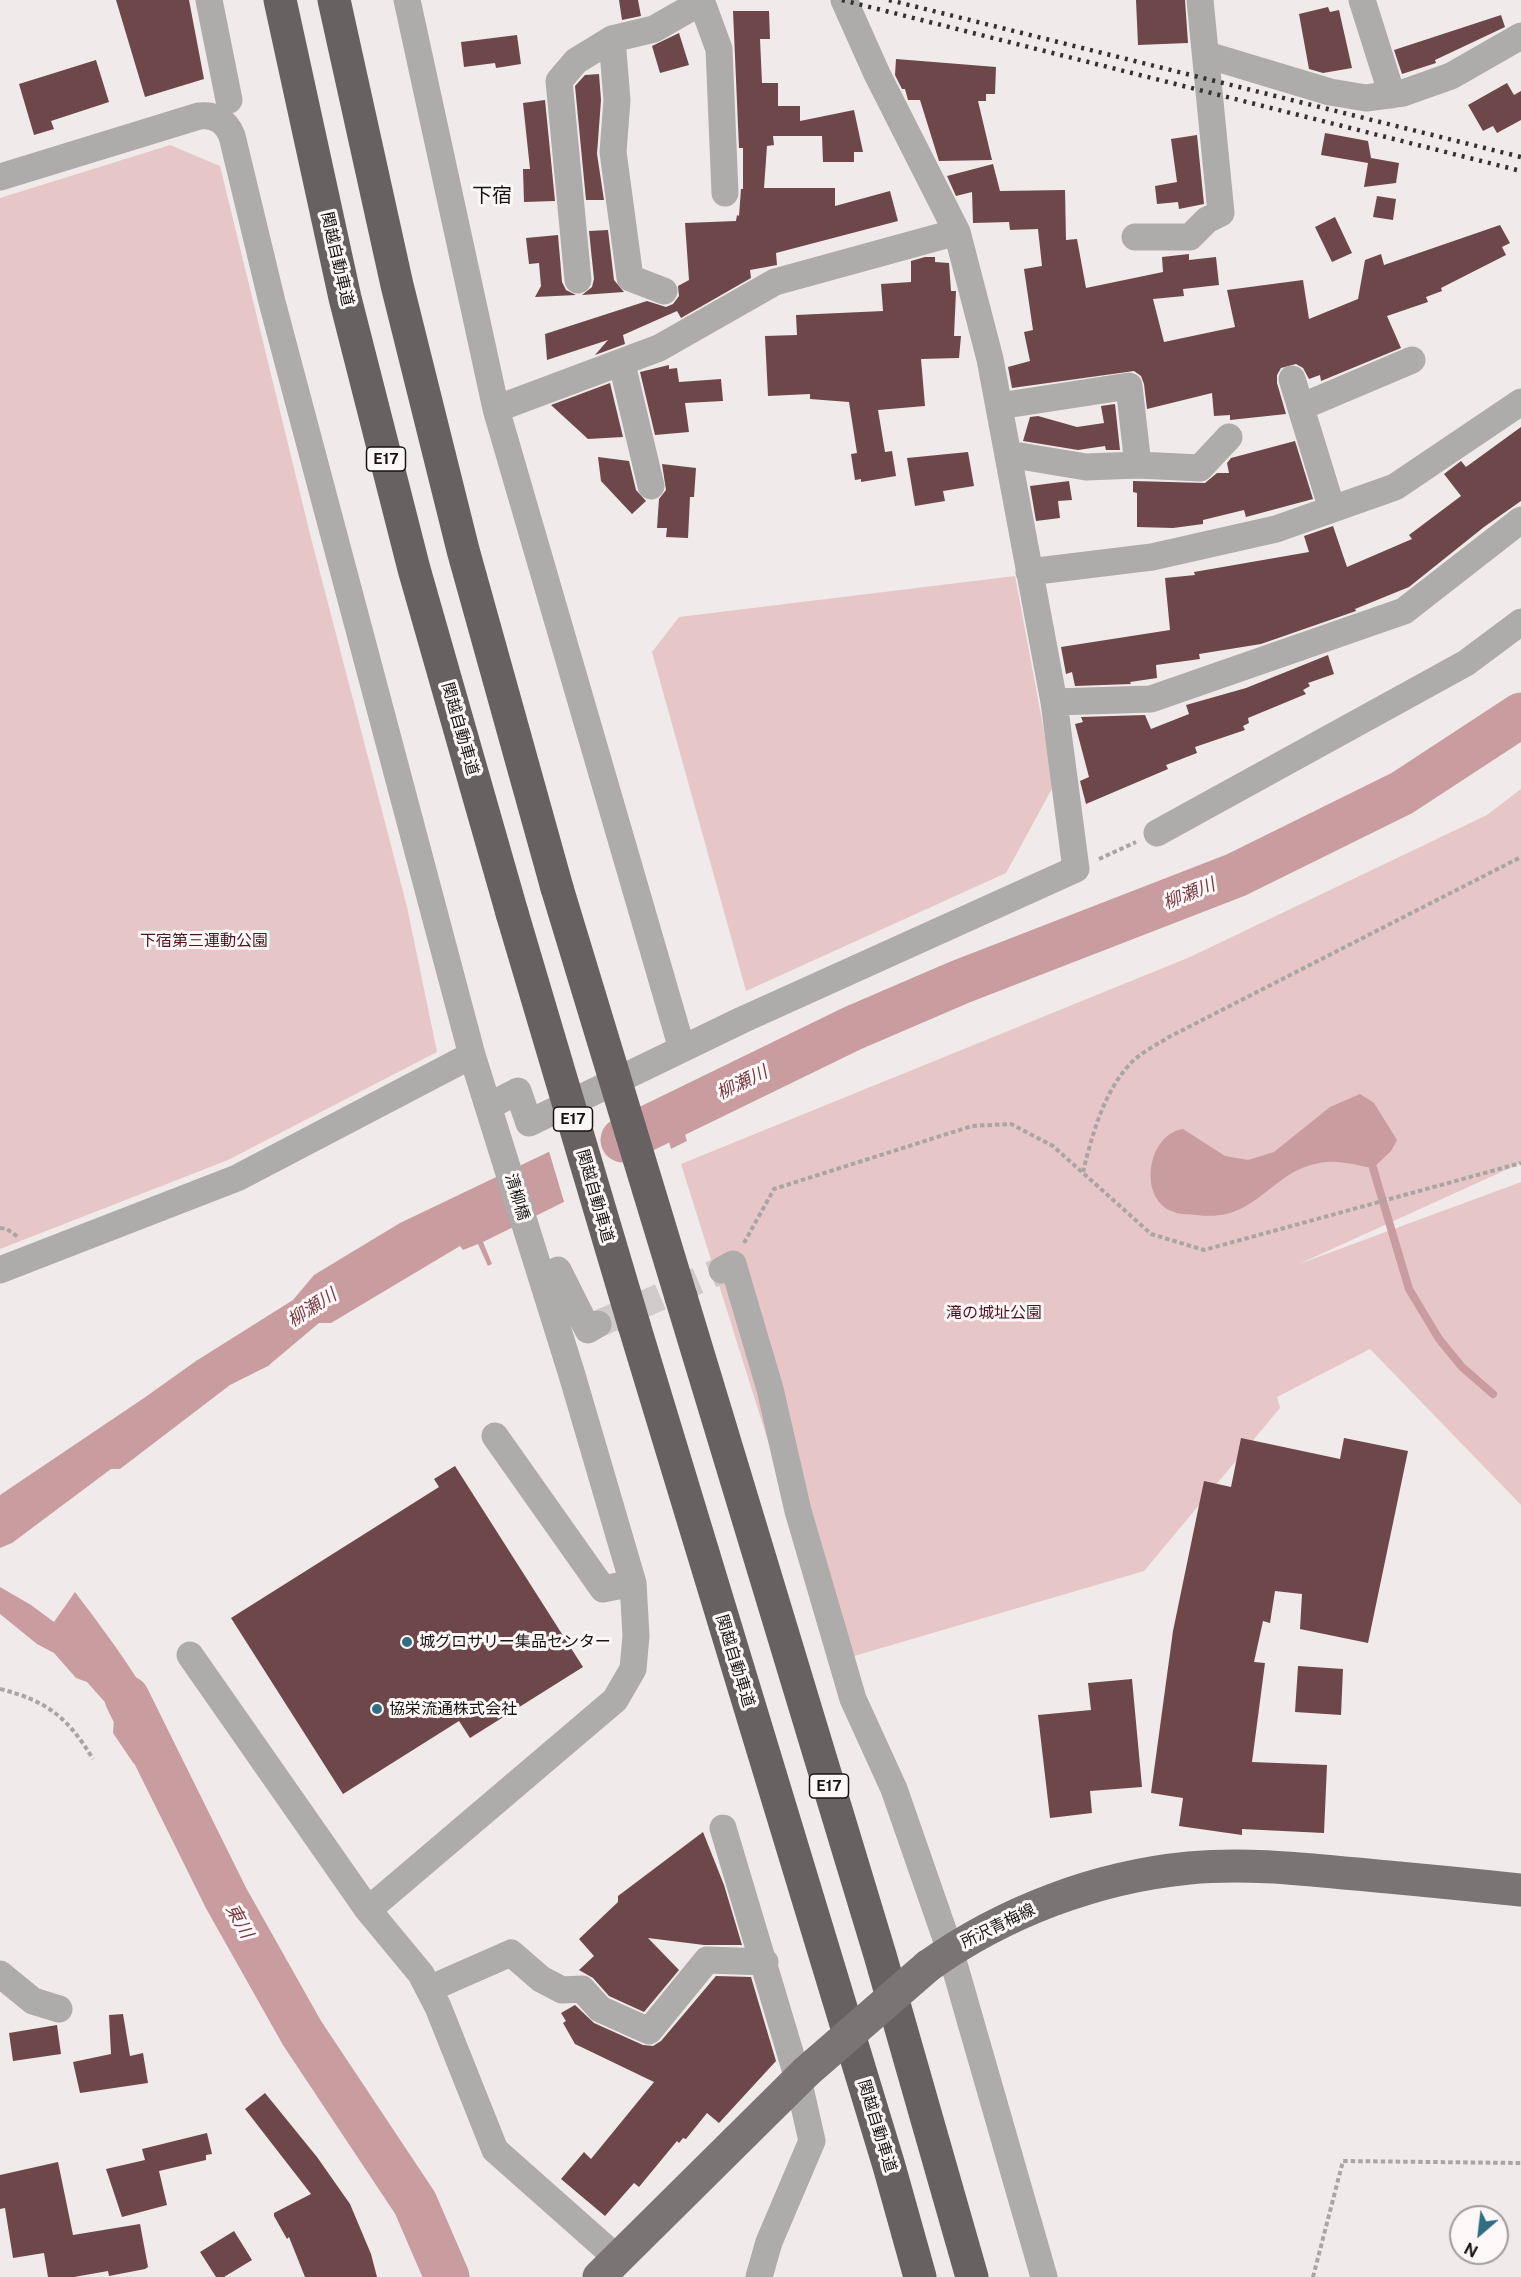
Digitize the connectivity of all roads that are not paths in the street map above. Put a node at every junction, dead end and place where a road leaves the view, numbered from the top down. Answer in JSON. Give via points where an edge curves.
{"nodes":[{"id":1,"x":209,"y":0,"type":"edge"},
{"id":2,"x":280,"y":0,"type":"edge"},
{"id":3,"x":334,"y":0,"type":"edge"},
{"id":4,"x":407,"y":0,"type":"edge"},
{"id":5,"x":844,"y":0,"type":"edge"},
{"id":6,"x":1200,"y":0,"type":"edge"},
{"id":7,"x":1362,"y":0,"type":"edge"},
{"id":8,"x":701,"y":1,"type":"edge"},
{"id":9,"x":1521,"y":36,"type":"edge"},
{"id":10,"x":612,"y":39,"type":"junction"},
{"id":11,"x":1207,"y":55,"type":"junction"},
{"id":12,"x":1392,"y":94,"type":"junction"},
{"id":13,"x":229,"y":100,"type":"dead end"},
{"id":14,"x":0,"y":177,"type":"edge"},
{"id":15,"x":725,"y":194,"type":"dead end"},
{"id":16,"x":957,"y":232,"type":"junction"},
{"id":17,"x":1135,"y":237,"type":"dead end"},
{"id":18,"x":578,"y":280,"type":"dead end"},
{"id":19,"x":664,"y":291,"type":"dead end"},
{"id":20,"x":1412,"y":360,"type":"dead end"},
{"id":21,"x":622,"y":364,"type":"junction"},
{"id":22,"x":1292,"y":380,"type":"dead end"},
{"id":23,"x":1521,"y":402,"type":"edge"},
{"id":24,"x":999,"y":406,"type":"junction"},
{"id":25,"x":1301,"y":407,"type":"junction"},
{"id":26,"x":496,"y":409,"type":"junction"},
{"id":27,"x":1229,"y":437,"type":"dead end"},
{"id":28,"x":1008,"y":454,"type":"junction"},
{"id":29,"x":1138,"y":465,"type":"junction"},
{"id":30,"x":651,"y":486,"type":"dead end"},
{"id":31,"x":1332,"y":509,"type":"junction"},
{"id":32,"x":1521,"y":520,"type":"edge"},
{"id":33,"x":1029,"y":572,"type":"junction"},
{"id":34,"x":1521,"y":622,"type":"edge"},
{"id":35,"x":1054,"y":702,"type":"junction"},
{"id":36,"x":1158,"y":832,"type":"road end"},
{"id":37,"x":682,"y":1049,"type":"junction"},
{"id":38,"x":472,"y":1055,"type":"junction"},
{"id":39,"x":492,"y":1116,"type":"junction"},
{"id":40,"x":727,"y":1267,"type":"road end"},
{"id":41,"x":0,"y":1270,"type":"edge"},
{"id":42,"x":598,"y":1324,"type":"dead end"},
{"id":43,"x":556,"y":1345,"type":"junction"},
{"id":44,"x":495,"y":1436,"type":"dead end"},
{"id":45,"x":633,"y":1582,"type":"junction"},
{"id":46,"x":189,"y":1655,"type":"dead end"},
{"id":47,"x":723,"y":1828,"type":"dead end"},
{"id":48,"x":1521,"y":1890,"type":"edge"},
{"id":49,"x":368,"y":1910,"type":"junction"},
{"id":50,"x":939,"y":1958,"type":"junction"},
{"id":51,"x":765,"y":1962,"type":"junction"},
{"id":52,"x":0,"y":1974,"type":"edge"},
{"id":53,"x":429,"y":1989,"type":"junction"},
{"id":54,"x":58,"y":2009,"type":"dead end"},
{"id":55,"x":802,"y":2075,"type":"junction"},
{"id":56,"x":609,"y":2268,"type":"edge"},
{"id":57,"x":759,"y":2277,"type":"edge"},
{"id":58,"x":920,"y":2277,"type":"edge"},
{"id":59,"x":972,"y":2277,"type":"edge"},
{"id":60,"x":1044,"y":2277,"type":"edge"}],
"edges":[{"from":1,"to":13,"type":"street"},
{"from":2,"to":58,"type":"highway","name":"関越自動車道","number":"E17","bridge":true,"via":[[345,298],[405,535],[512,913],[890,2166]]},
{"from":3,"to":59,"type":"highway","number":"E17","bridge":true,"via":[[397,285],[463,550],[557,888],[876,1944]]},
{"from":4,"to":26,"type":"street"},
{"from":5,"to":16,"type":"street"},
{"from":6,"to":11,"type":"street"},
{"from":7,"to":12,"type":"street"},
{"from":8,"to":10,"type":"street","via":[[654,29]]},
{"from":8,"to":15,"type":"street","via":[[719,49]]},
{"from":9,"to":12,"type":"street","via":[[1451,76]]},
{"from":10,"to":18,"type":"street","via":[[576,61],[559,81]]},
{"from":10,"to":19,"type":"street","via":[[617,100],[613,152],[630,278]]},
{"from":11,"to":12,"type":"street","via":[[1330,92],[1366,98]]},
{"from":11,"to":17,"type":"street","via":[[1221,213],[1207,220],[1190,237]]},
{"from":14,"to":38,"type":"street","name":"清柳橋","via":[[199,116],[208,114],[228,126]]},
{"from":16,"to":21,"type":"street","via":[[775,282]]},
{"from":16,"to":24,"type":"street"},
{"from":20,"to":25,"type":"street"},
{"from":21,"to":26,"type":"street"},
{"from":21,"to":30,"type":"street"},
{"from":22,"to":25,"type":"street"},
{"from":23,"to":31,"type":"street","via":[[1395,487]]},
{"from":24,"to":28,"type":"street"},
{"from":24,"to":29,"type":"street","via":[[1129,386]]},
{"from":25,"to":31,"type":"street"},
{"from":26,"to":37,"type":"street"},
{"from":27,"to":29,"type":"street","via":[[1200,468]]},
{"from":28,"to":29,"type":"street","via":[[1086,467]]},
{"from":28,"to":33,"type":"street"},
{"from":31,"to":33,"type":"street","via":[[1276,529],[1152,557]]},
{"from":32,"to":35,"type":"street","via":[[1404,611],[1151,699]]},
{"from":33,"to":35,"type":"street"},
{"from":34,"to":36,"type":"street","via":[[1466,663]]},
{"from":35,"to":37,"type":"street","via":[[1076,869]]},
{"from":37,"to":39,"type":"street","via":[[529,1123],[518,1091]]},
{"from":38,"to":39,"type":"street","name":"清柳橋"},
{"from":38,"to":41,"type":"street","via":[[237,1178]]},
{"from":39,"to":43,"type":"street","name":"清柳橋","via":[[539,1267]]},
{"from":40,"to":50,"type":"street","via":[[770,1389],[798,1511],[853,1699],[894,1789]]},
{"from":42,"to":43,"type":"street","via":[[588,1330],[558,1270],[575,1338]]},
{"from":43,"to":45,"type":"street","name":"清柳橋"},
{"from":44,"to":45,"type":"street","via":[[603,1589]]},
{"from":45,"to":49,"type":"street","name":"清柳橋","via":[[633,1669],[615,1700]]},
{"from":46,"to":49,"type":"street"},
{"from":47,"to":51,"type":"street"},
{"from":48,"to":50,"type":"main road","name":"所沢青梅線","via":[[1290,1868],[1191,1868],[1111,1881],[1051,1901],[982,1931]]},
{"from":49,"to":53,"type":"street"},
{"from":50,"to":55,"type":"main road","name":"所沢青梅線","bridge":true},
{"from":50,"to":60,"type":"street"},
{"from":51,"to":53,"type":"street","via":[[707,1960],[649,2031],[600,2009],[582,1989],[562,1990],[542,1979],[511,1953]]},
{"from":51,"to":55,"type":"street"},
{"from":52,"to":54,"type":"street","via":[[33,2001]]},
{"from":53,"to":56,"type":"street","via":[[495,2150]]},
{"from":55,"to":56,"type":"main road","name":"所沢青梅線"},
{"from":55,"to":57,"type":"street","via":[[812,2141],[769,2242]]}]}
